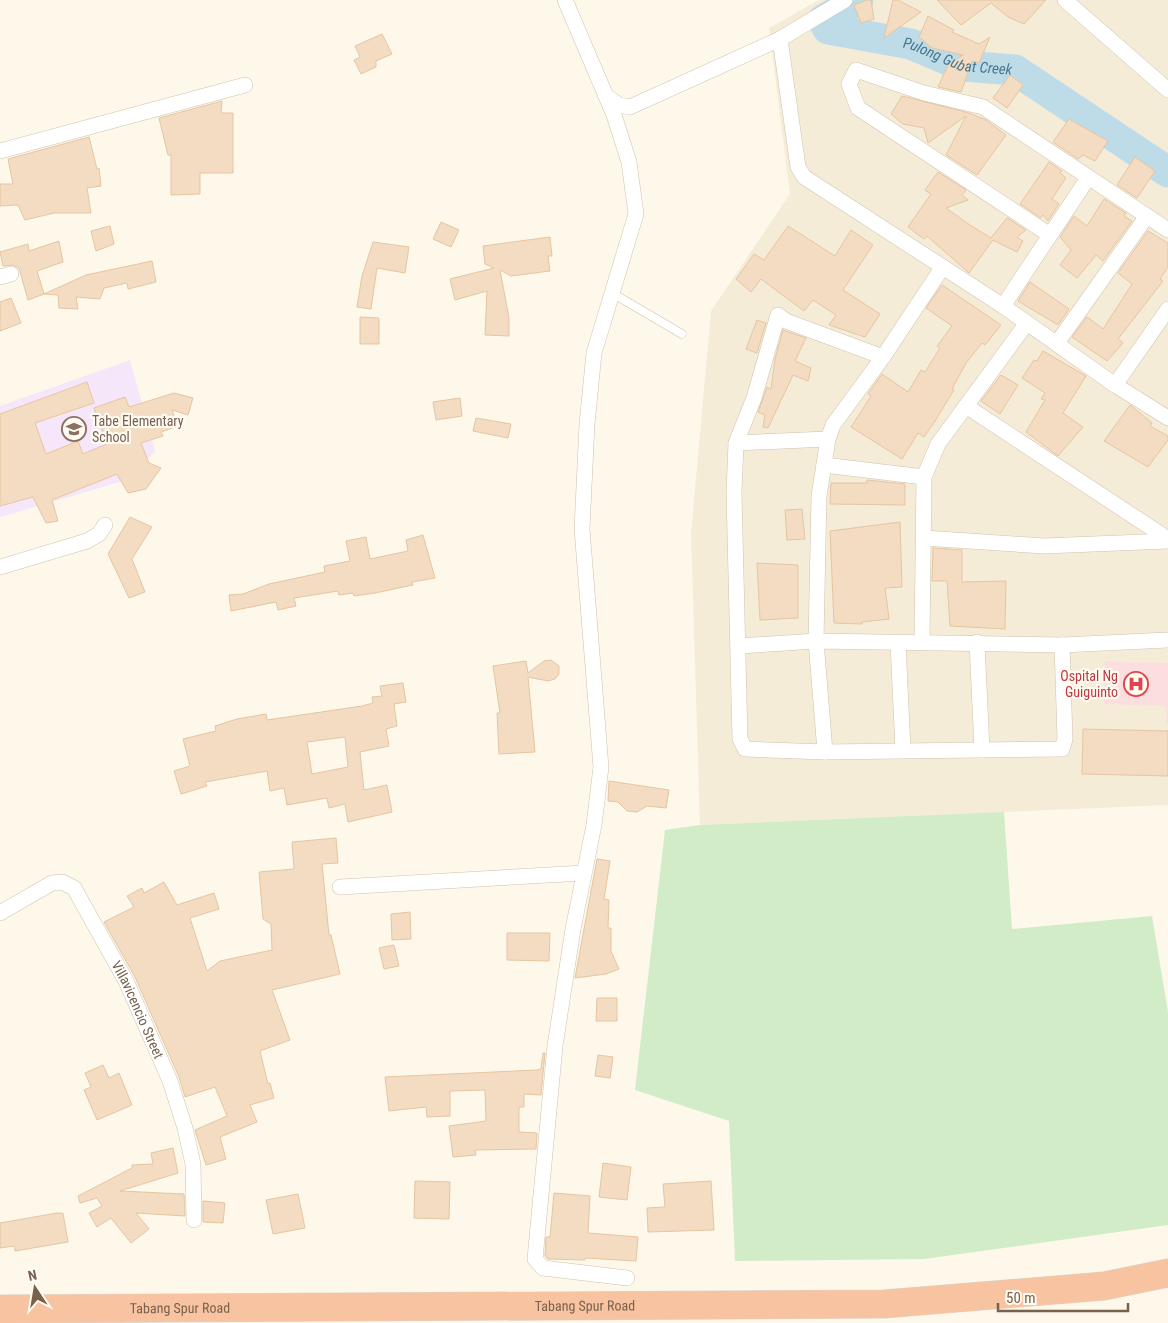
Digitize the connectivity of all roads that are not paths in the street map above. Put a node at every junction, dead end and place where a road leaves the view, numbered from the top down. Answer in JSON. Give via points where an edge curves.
{"nodes":[{"id":1,"x":565,"y":0,"type":"edge"},
{"id":2,"x":846,"y":0,"type":"edge"},
{"id":3,"x":1065,"y":0,"type":"edge"},
{"id":4,"x":780,"y":39,"type":"junction"},
{"id":5,"x":244,"y":85,"type":"dead end"},
{"id":6,"x":1168,"y":90,"type":"edge"},
{"id":7,"x":606,"y":96,"type":"junction"},
{"id":8,"x":0,"y":151,"type":"edge"},
{"id":9,"x":1088,"y":178,"type":"junction"},
{"id":10,"x":1146,"y":216,"type":"junction"},
{"id":11,"x":1168,"y":230,"type":"edge"},
{"id":12,"x":1050,"y":235,"type":"junction"},
{"id":13,"x":942,"y":268,"type":"junction"},
{"id":14,"x":612,"y":293,"type":"junction"},
{"id":15,"x":1003,"y":306,"type":"junction"},
{"id":16,"x":1168,"y":309,"type":"edge"},
{"id":17,"x":1028,"y":324,"type":"junction"},
{"id":18,"x":682,"y":334,"type":"dead end"},
{"id":19,"x":1057,"y":343,"type":"junction"},
{"id":20,"x":883,"y":357,"type":"junction"},
{"id":21,"x":1116,"y":385,"type":"junction"},
{"id":22,"x":966,"y":406,"type":"junction"},
{"id":23,"x":1168,"y":418,"type":"edge"},
{"id":24,"x":828,"y":439,"type":"junction"},
{"id":25,"x":736,"y":443,"type":"junction"},
{"id":26,"x":824,"y":465,"type":"junction"},
{"id":27,"x":924,"y":477,"type":"junction"},
{"id":28,"x":105,"y":525,"type":"dead end"},
{"id":29,"x":924,"y":538,"type":"junction"},
{"id":30,"x":1168,"y":540,"type":"edge"},
{"id":31,"x":0,"y":567,"type":"edge"},
{"id":32,"x":1168,"y":640,"type":"edge"},
{"id":33,"x":816,"y":642,"type":"junction"},
{"id":34,"x":922,"y":642,"type":"junction"},
{"id":35,"x":977,"y":642,"type":"junction"},
{"id":36,"x":898,"y":643,"type":"junction"},
{"id":37,"x":1062,"y":644,"type":"junction"},
{"id":38,"x":739,"y":646,"type":"junction"},
{"id":39,"x":903,"y":750,"type":"junction"},
{"id":40,"x":982,"y":750,"type":"junction"},
{"id":41,"x":826,"y":752,"type":"junction"},
{"id":42,"x":584,"y":874,"type":"junction"},
{"id":43,"x":340,"y":887,"type":"dead end"},
{"id":44,"x":0,"y":913,"type":"edge"},
{"id":45,"x":194,"y":1220,"type":"dead end"},
{"id":46,"x":1168,"y":1273,"type":"edge"},
{"id":47,"x":627,"y":1278,"type":"dead end"},
{"id":48,"x":0,"y":1309,"type":"edge"}],
"edges":[{"from":1,"to":7,"type":"street"},
{"from":2,"to":4,"type":"street"},
{"from":3,"to":6,"type":"street"},
{"from":4,"to":7,"type":"street","via":[[630,107],[618,105]]},
{"from":4,"to":13,"type":"street","via":[[798,167],[804,177]]},
{"from":5,"to":8,"type":"street"},
{"from":7,"to":14,"type":"street","via":[[629,162],[636,214]]},
{"from":9,"to":10,"type":"street"},
{"from":9,"to":12,"type":"street"},
{"from":9,"to":12,"type":"street","via":[[983,107],[924,93],[856,70],[849,84],[858,108]]},
{"from":10,"to":11,"type":"street"},
{"from":10,"to":19,"type":"street"},
{"from":12,"to":15,"type":"street"},
{"from":13,"to":15,"type":"street"},
{"from":13,"to":20,"type":"street"},
{"from":14,"to":18,"type":"lane"},
{"from":14,"to":42,"type":"street","via":[[594,353],[582,529],[601,767]]},
{"from":15,"to":17,"type":"street"},
{"from":16,"to":21,"type":"street"},
{"from":17,"to":19,"type":"street"},
{"from":17,"to":22,"type":"street"},
{"from":19,"to":21,"type":"street"},
{"from":20,"to":24,"type":"street","via":[[833,425]]},
{"from":20,"to":25,"type":"street","via":[[786,321],[778,315],[754,398]]},
{"from":21,"to":23,"type":"street"},
{"from":22,"to":27,"type":"street","via":[[938,444]]},
{"from":22,"to":30,"type":"street"},
{"from":24,"to":25,"type":"street"},
{"from":24,"to":26,"type":"street"},
{"from":25,"to":38,"type":"street","via":[[734,493]]},
{"from":26,"to":27,"type":"street"},
{"from":26,"to":33,"type":"street","via":[[819,496]]},
{"from":27,"to":29,"type":"street"},
{"from":28,"to":31,"type":"street","via":[[99,534],[87,541]]},
{"from":29,"to":30,"type":"street","via":[[1044,546]]},
{"from":29,"to":34,"type":"street"},
{"from":32,"to":37,"type":"street"},
{"from":33,"to":36,"type":"street"},
{"from":33,"to":38,"type":"street"},
{"from":33,"to":41,"type":"street"},
{"from":34,"to":35,"type":"street"},
{"from":34,"to":36,"type":"street"},
{"from":35,"to":37,"type":"street"},
{"from":35,"to":40,"type":"street"},
{"from":36,"to":39,"type":"street"},
{"from":37,"to":40,"type":"street","via":[[1065,739],[1062,750]]},
{"from":38,"to":41,"type":"street","via":[[740,739],[745,749]]},
{"from":39,"to":40,"type":"street"},
{"from":39,"to":41,"type":"street"},
{"from":42,"to":43,"type":"street"},
{"from":42,"to":47,"type":"street","via":[[555,1046],[535,1259],[543,1268]]},
{"from":44,"to":45,"type":"street","name":"Villavicencio Street","via":[[52,883],[62,882],[74,888],[126,981],[170,1081],[193,1164]]},
{"from":46,"to":48,"type":"highway","name":"Tabang Spur Road","via":[[1104,1286],[884,1304]]}]}
